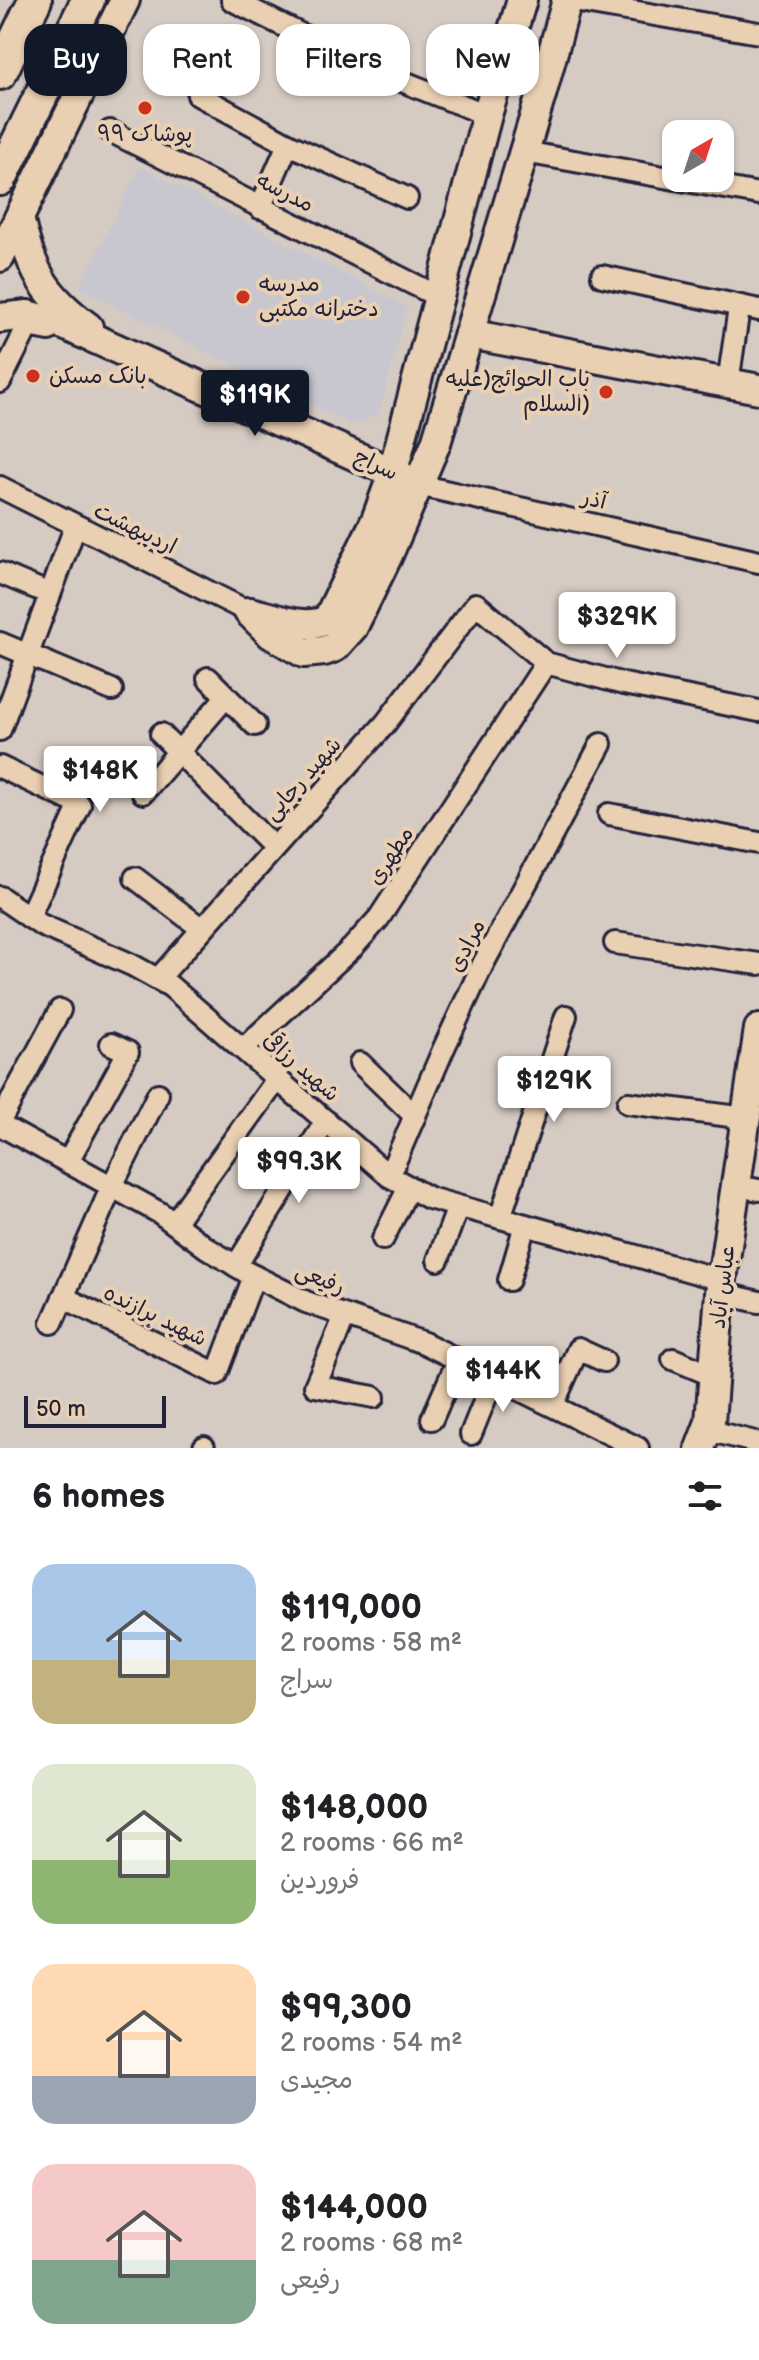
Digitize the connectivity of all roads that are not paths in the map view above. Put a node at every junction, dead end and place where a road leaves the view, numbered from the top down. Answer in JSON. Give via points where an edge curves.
{"nodes":[{"id":1,"x":35,"y":0,"type":"edge"},
{"id":2,"x":88,"y":0,"type":"edge"},
{"id":3,"x":125,"y":0,"type":"edge"},
{"id":4,"x":232,"y":0,"type":"edge"},
{"id":5,"x":522,"y":0,"type":"edge"},
{"id":6,"x":568,"y":0,"type":"edge"},
{"id":7,"x":759,"y":33,"type":"edge"},
{"id":8,"x":0,"y":73,"type":"edge"},
{"id":9,"x":200,"y":96,"type":"edge"},
{"id":10,"x":487,"y":115,"type":"junction"},
{"id":11,"x":110,"y":131,"type":"dead end"},
{"id":12,"x":288,"y":144,"type":"junction"},
{"id":13,"x":524,"y":152,"type":"junction"},
{"id":14,"x":0,"y":179,"type":"edge"},
{"id":15,"x":759,"y":194,"type":"edge"},
{"id":16,"x":407,"y":198,"type":"dead end"},
{"id":17,"x":260,"y":208,"type":"junction"},
{"id":18,"x":19,"y":218,"type":"junction"},
{"id":19,"x":0,"y":257,"type":"edge"},
{"id":20,"x":602,"y":276,"type":"dead end"},
{"id":21,"x":439,"y":297,"type":"junction"},
{"id":22,"x":749,"y":309,"type":"edge"},
{"id":23,"x":0,"y":318,"type":"edge"},
{"id":24,"x":81,"y":332,"type":"junction"},
{"id":25,"x":469,"y":334,"type":"junction"},
{"id":26,"x":114,"y":346,"type":"junction"},
{"id":27,"x":0,"y":382,"type":"edge"},
{"id":28,"x":728,"y":383,"type":"junction"},
{"id":29,"x":759,"y":389,"type":"edge"},
{"id":30,"x":393,"y":472,"type":"junction"},
{"id":31,"x":418,"y":485,"type":"junction"},
{"id":32,"x":0,"y":487,"type":"edge"},
{"id":33,"x":75,"y":527,"type":"junction"},
{"id":34,"x":759,"y":562,"type":"edge"},
{"id":35,"x":0,"y":573,"type":"edge"},
{"id":36,"x":50,"y":594,"type":"junction"},
{"id":37,"x":249,"y":612,"type":"junction"},
{"id":38,"x":0,"y":643,"type":"edge"},
{"id":39,"x":27,"y":654,"type":"junction"},
{"id":40,"x":546,"y":663,"type":"junction"},
{"id":41,"x":208,"y":678,"type":"dead end"},
{"id":42,"x":112,"y":690,"type":"dead end"},
{"id":43,"x":226,"y":697,"type":"junction"},
{"id":44,"x":759,"y":711,"type":"edge"},
{"id":45,"x":255,"y":725,"type":"dead end"},
{"id":46,"x":0,"y":730,"type":"edge"},
{"id":47,"x":161,"y":734,"type":"dead end"},
{"id":48,"x":601,"y":744,"type":"dead end"},
{"id":49,"x":179,"y":751,"type":"junction"},
{"id":50,"x":0,"y":767,"type":"edge"},
{"id":51,"x":143,"y":793,"type":"dead end"},
{"id":52,"x":609,"y":814,"type":"dead end"},
{"id":53,"x":759,"y":843,"type":"edge"},
{"id":54,"x":274,"y":848,"type":"junction"},
{"id":55,"x":135,"y":878,"type":"dead end"},
{"id":56,"x":0,"y":897,"type":"edge"},
{"id":57,"x":29,"y":917,"type":"junction"},
{"id":58,"x":202,"y":929,"type":"junction"},
{"id":59,"x":615,"y":943,"type":"dead end"},
{"id":60,"x":759,"y":964,"type":"edge"},
{"id":61,"x":158,"y":979,"type":"junction"},
{"id":62,"x":60,"y":1010,"type":"dead end"},
{"id":63,"x":566,"y":1016,"type":"dead end"},
{"id":64,"x":759,"y":1029,"type":"edge"},
{"id":65,"x":111,"y":1044,"type":"dead end"},
{"id":66,"x":244,"y":1048,"type":"junction"},
{"id":67,"x":360,"y":1063,"type":"dead end"},
{"id":68,"x":756,"y":1077,"type":"edge"},
{"id":69,"x":278,"y":1078,"type":"junction"},
{"id":70,"x":158,"y":1094,"type":"dead end"},
{"id":71,"x":628,"y":1103,"type":"dead end"},
{"id":72,"x":415,"y":1116,"type":"junction"},
{"id":73,"x":746,"y":1118,"type":"junction"},
{"id":74,"x":326,"y":1121,"type":"junction"},
{"id":75,"x":0,"y":1123,"type":"edge"},
{"id":76,"x":68,"y":1161,"type":"junction"},
{"id":77,"x":389,"y":1176,"type":"junction"},
{"id":78,"x":112,"y":1186,"type":"junction"},
{"id":79,"x":409,"y":1187,"type":"junction"},
{"id":80,"x":748,"y":1188,"type":"edge"},
{"id":81,"x":458,"y":1207,"type":"junction"},
{"id":82,"x":500,"y":1218,"type":"junction"},
{"id":83,"x":174,"y":1223,"type":"junction"},
{"id":84,"x":525,"y":1225,"type":"junction"},
{"id":85,"x":383,"y":1239,"type":"dead end"},
{"id":86,"x":438,"y":1260,"type":"dead end"},
{"id":87,"x":236,"y":1266,"type":"junction"},
{"id":88,"x":254,"y":1276,"type":"junction"},
{"id":89,"x":509,"y":1280,"type":"dead end"},
{"id":90,"x":721,"y":1287,"type":"junction"},
{"id":91,"x":63,"y":1297,"type":"junction"},
{"id":92,"x":759,"y":1302,"type":"edge"},
{"id":93,"x":345,"y":1316,"type":"junction"},
{"id":94,"x":52,"y":1323,"type":"dead end"},
{"id":95,"x":673,"y":1359,"type":"dead end"},
{"id":96,"x":458,"y":1360,"type":"junction"},
{"id":97,"x":604,"y":1361,"type":"dead end"},
{"id":98,"x":714,"y":1376,"type":"junction"},
{"id":99,"x":494,"y":1377,"type":"junction"},
{"id":100,"x":374,"y":1397,"type":"dead end"},
{"id":101,"x":553,"y":1405,"type":"junction"},
{"id":102,"x":432,"y":1419,"type":"dead end"},
{"id":103,"x":471,"y":1434,"type":"dead end"},
{"id":104,"x":704,"y":1439,"type":"edge"},
{"id":105,"x":759,"y":1443,"type":"edge"},
{"id":106,"x":638,"y":1448,"type":"edge"}],
"edges":[{"from":1,"to":8,"type":"main road"},
{"from":2,"to":14,"type":"main road"},
{"from":3,"to":18,"type":"street"},
{"from":4,"to":10,"type":"street","via":[[364,66]]},
{"from":5,"to":10,"type":"street"},
{"from":6,"to":7,"type":"street"},
{"from":6,"to":13,"type":"street"},
{"from":9,"to":12,"type":"street"},
{"from":10,"to":21,"type":"street"},
{"from":11,"to":17,"type":"street","name":"مدرسه"},
{"from":12,"to":16,"type":"street"},
{"from":12,"to":17,"type":"street"},
{"from":13,"to":15,"type":"street"},
{"from":13,"to":25,"type":"street"},
{"from":17,"to":21,"type":"street","name":"مدرسه"},
{"from":18,"to":19,"type":"street"},
{"from":18,"to":26,"type":"street","name":"سراج","via":[[27,254],[45,288]]},
{"from":20,"to":22,"type":"street"},
{"from":21,"to":30,"type":"street"},
{"from":22,"to":28,"type":"street"},
{"from":23,"to":24,"type":"street","name":"سراج","via":[[28,315]]},
{"from":24,"to":26,"type":"street","name":"سراج"},
{"from":24,"to":27,"type":"street","via":[[28,326]]},
{"from":25,"to":28,"type":"street"},
{"from":25,"to":31,"type":"street"},
{"from":26,"to":30,"type":"street","name":"سراج"},
{"from":28,"to":29,"type":"street"},
{"from":30,"to":31,"type":"street","name":"سراج"},
{"from":30,"to":37,"type":"street","via":[[328,619],[307,626]]},
{"from":31,"to":34,"type":"street","name":"آذر"},
{"from":31,"to":37,"type":"street","via":[[353,627],[335,647],[304,653],[271,634]]},
{"from":32,"to":33,"type":"street","name":"اردیبهشت"},
{"from":33,"to":36,"type":"street"},
{"from":33,"to":37,"type":"street","name":"اردیبهشت"},
{"from":35,"to":36,"type":"street"},
{"from":36,"to":39,"type":"street"},
{"from":38,"to":39,"type":"street"},
{"from":39,"to":42,"type":"street"},
{"from":39,"to":46,"type":"street"},
{"from":40,"to":44,"type":"street"},
{"from":40,"to":54,"type":"street","name":"شهید رجایی","via":[[476,604],[385,724]]},
{"from":40,"to":66,"type":"street","name":"مطهری","via":[[379,918]]},
{"from":41,"to":43,"type":"street"},
{"from":43,"to":45,"type":"street"},
{"from":43,"to":49,"type":"street"},
{"from":47,"to":49,"type":"street"},
{"from":48,"to":72,"type":"street","name":"مرادی","via":[[483,964]]},
{"from":49,"to":51,"type":"street"},
{"from":49,"to":54,"type":"street"},
{"from":50,"to":57,"type":"street","via":[[80,805]]},
{"from":52,"to":53,"type":"street"},
{"from":54,"to":58,"type":"street","name":"شهید رجایی"},
{"from":55,"to":58,"type":"street"},
{"from":56,"to":57,"type":"street","name":"شهید رزاقی"},
{"from":57,"to":61,"type":"street","name":"شهید رزاقی"},
{"from":58,"to":61,"type":"street","name":"شهید رجایی"},
{"from":59,"to":60,"type":"street"},
{"from":61,"to":66,"type":"street","name":"شهید رزاقی"},
{"from":62,"to":75,"type":"street"},
{"from":63,"to":82,"type":"street"},
{"from":64,"to":68,"type":"street","name":"عباس آباد"},
{"from":65,"to":76,"type":"street","via":[[128,1052]]},
{"from":66,"to":69,"type":"street","name":"شهید رزاقی"},
{"from":67,"to":72,"type":"street"},
{"from":68,"to":73,"type":"street","name":"عباس آباد"},
{"from":69,"to":74,"type":"street","name":"شهید رزاقی"},
{"from":69,"to":83,"type":"street"},
{"from":70,"to":78,"type":"street"},
{"from":71,"to":73,"type":"street"},
{"from":72,"to":77,"type":"street","name":"مرادی"},
{"from":73,"to":80,"type":"street","name":"عباس آباد"},
{"from":74,"to":77,"type":"street","name":"شهید رزاقی"},
{"from":74,"to":87,"type":"street"},
{"from":75,"to":76,"type":"street","name":"رفیعی"},
{"from":76,"to":78,"type":"street","name":"رفیعی"},
{"from":77,"to":79,"type":"street","name":"شهید رزاقی"},
{"from":78,"to":83,"type":"street","name":"رفیعی"},
{"from":78,"to":91,"type":"street"},
{"from":79,"to":81,"type":"street","name":"شهید رزاقی"},
{"from":79,"to":85,"type":"street"},
{"from":80,"to":90,"type":"street","name":"عباس آباد"},
{"from":81,"to":82,"type":"street","name":"شهید رزاقی"},
{"from":81,"to":86,"type":"street"},
{"from":82,"to":84,"type":"street","name":"شهید رزاقی"},
{"from":83,"to":87,"type":"street","name":"رفیعی"},
{"from":84,"to":89,"type":"street"},
{"from":84,"to":90,"type":"street","name":"شهید رزاقی"},
{"from":87,"to":88,"type":"street","name":"رفیعی"},
{"from":88,"to":91,"type":"street","name":"شهید برازنده","via":[[217,1374]]},
{"from":88,"to":93,"type":"street","name":"رفیعی"},
{"from":90,"to":92,"type":"street","name":"شهید رزاقی"},
{"from":90,"to":98,"type":"street","name":"عباس آباد"},
{"from":91,"to":94,"type":"street"},
{"from":93,"to":96,"type":"street","name":"رفیعی"},
{"from":93,"to":100,"type":"street","via":[[315,1386]]},
{"from":95,"to":98,"type":"street"},
{"from":96,"to":99,"type":"street","name":"رفیعی"},
{"from":96,"to":102,"type":"street"},
{"from":97,"to":101,"type":"street","via":[[578,1349]]},
{"from":98,"to":104,"type":"street","name":"عباس آباد"},
{"from":99,"to":101,"type":"street","name":"رفیعی"},
{"from":99,"to":103,"type":"street"},
{"from":101,"to":106,"type":"street","name":"رفیعی"},
{"from":104,"to":105,"type":"street"}]}
